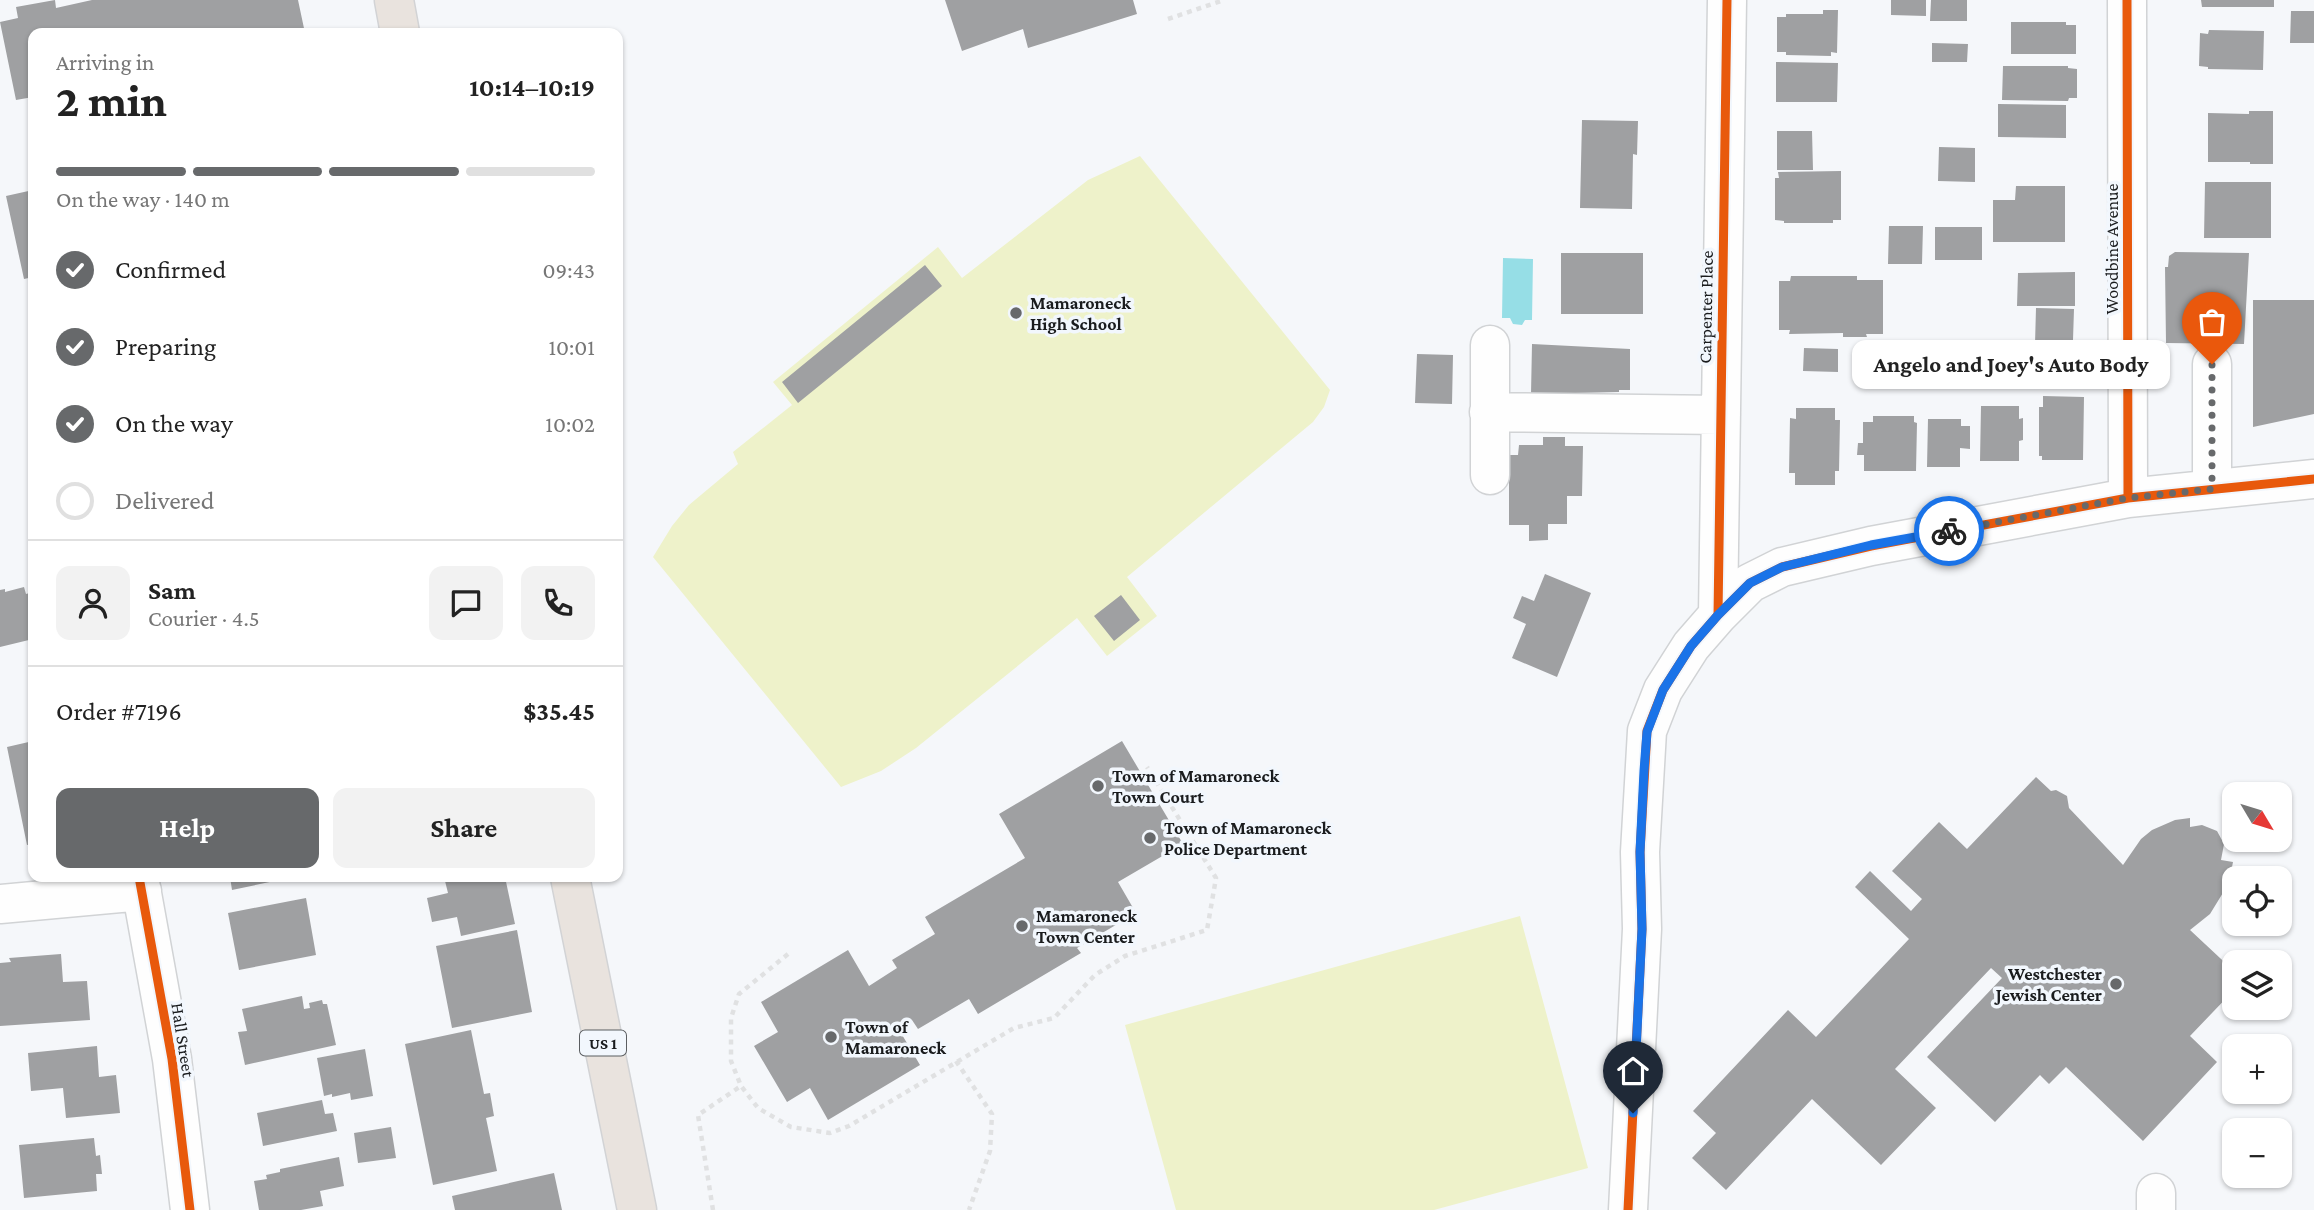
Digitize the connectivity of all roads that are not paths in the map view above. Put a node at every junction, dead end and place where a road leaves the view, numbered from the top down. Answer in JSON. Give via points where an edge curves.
{"nodes":[{"id":1,"x":394,"y":0,"type":"edge"},
{"id":2,"x":1727,"y":0,"type":"edge"},
{"id":3,"x":2127,"y":0,"type":"edge"},
{"id":4,"x":399,"y":28,"type":"edge"},
{"id":5,"x":1490,"y":345,"type":"dead end"},
{"id":6,"x":2212,"y":364,"type":"dead end"},
{"id":7,"x":1489,"y":412,"type":"junction"},
{"id":8,"x":1721,"y":415,"type":"junction"},
{"id":9,"x":1490,"y":475,"type":"dead end"},
{"id":10,"x":2314,"y":479,"type":"edge"},
{"id":11,"x":2212,"y":489,"type":"junction"},
{"id":12,"x":2128,"y":498,"type":"junction"},
{"id":13,"x":1718,"y":615,"type":"junction"},
{"id":14,"x":571,"y":882,"type":"edge"},
{"id":15,"x":140,"y":884,"type":"edge"},
{"id":16,"x":0,"y":904,"type":"edge"},
{"id":17,"x":190,"y":1210,"type":"edge"},
{"id":18,"x":637,"y":1210,"type":"edge"},
{"id":19,"x":1628,"y":1210,"type":"edge"}],
"edges":[{"from":1,"to":4,"type":"main road"},
{"from":2,"to":8,"type":"street","name":"Carpenter Place"},
{"from":3,"to":12,"type":"street","name":"Woodbine Avenue"},
{"from":5,"to":7,"type":"street"},
{"from":6,"to":11,"type":"street"},
{"from":7,"to":8,"type":"street"},
{"from":7,"to":9,"type":"street"},
{"from":8,"to":13,"type":"street","name":"Carpenter Place"},
{"from":10,"to":11,"type":"street"},
{"from":11,"to":12,"type":"street"},
{"from":12,"to":13,"type":"street","via":[[1871,545],[1782,567],[1750,583]]},
{"from":13,"to":19,"type":"street","via":[[1663,690],[1647,732]]},
{"from":14,"to":18,"type":"main road","number":"US 1"},
{"from":15,"to":16,"type":"street"},
{"from":15,"to":17,"type":"street","name":"Hall Street","via":[[172,1059]]}]}
